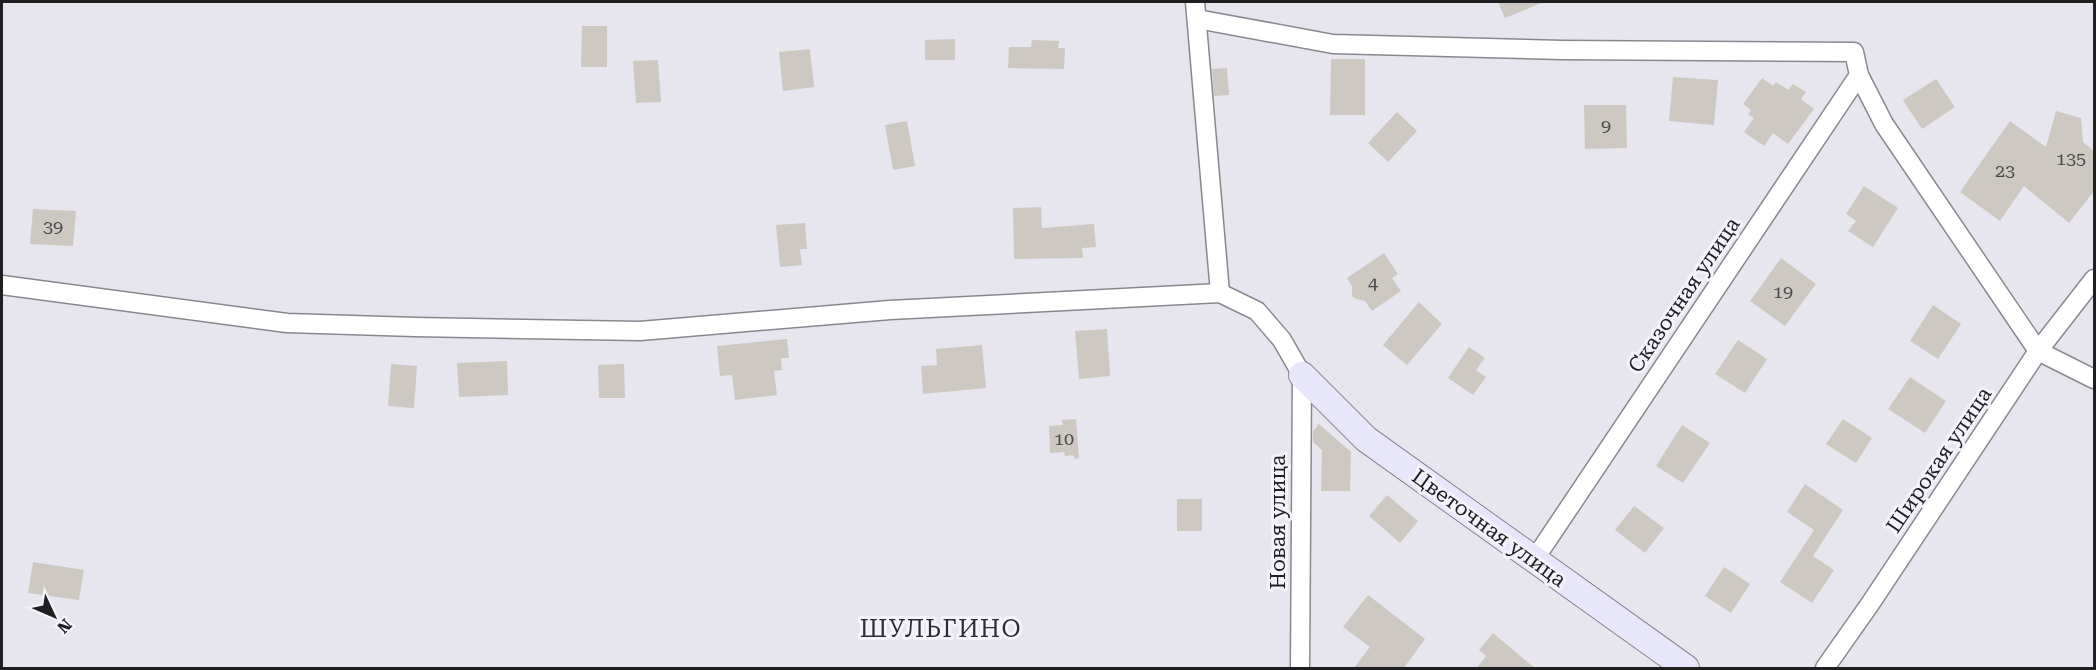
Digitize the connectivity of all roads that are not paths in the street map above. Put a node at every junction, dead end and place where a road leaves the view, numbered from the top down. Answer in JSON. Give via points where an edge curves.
{"nodes":[{"id":1,"x":1196,"y":10,"type":"edge"},
{"id":2,"x":1859,"y":75,"type":"junction"},
{"id":3,"x":2094,"y":279,"type":"edge"},
{"id":4,"x":2,"y":285,"type":"edge"},
{"id":5,"x":1220,"y":293,"type":"junction"},
{"id":6,"x":2038,"y":351,"type":"junction"},
{"id":7,"x":1302,"y":375,"type":"junction"},
{"id":8,"x":2094,"y":379,"type":"edge"},
{"id":9,"x":1534,"y":560,"type":"junction"},
{"id":10,"x":1300,"y":669,"type":"edge"},
{"id":11,"x":1686,"y":669,"type":"edge"},
{"id":12,"x":1825,"y":669,"type":"edge"}],
"edges":[{"from":1,"to":2,"type":"street","via":[[1333,44],[1854,52]]},
{"from":1,"to":5,"type":"street"},
{"from":2,"to":6,"type":"street","via":[[1884,124]]},
{"from":2,"to":9,"type":"street","name":"Сказочная улица"},
{"from":3,"to":6,"type":"street","name":"Широкая улица"},
{"from":4,"to":5,"type":"street","via":[[287,323],[640,331],[890,310]]},
{"from":5,"to":7,"type":"street","via":[[1257,311],[1282,340]]},
{"from":6,"to":8,"type":"street"},
{"from":6,"to":12,"type":"street","name":"Широкая улица"},
{"from":7,"to":9,"type":"street","name":"Цветочная улица","via":[[1366,439]]},
{"from":7,"to":10,"type":"street","name":"Новая улица"},
{"from":9,"to":11,"type":"street","name":"Цветочная улица"}]}
